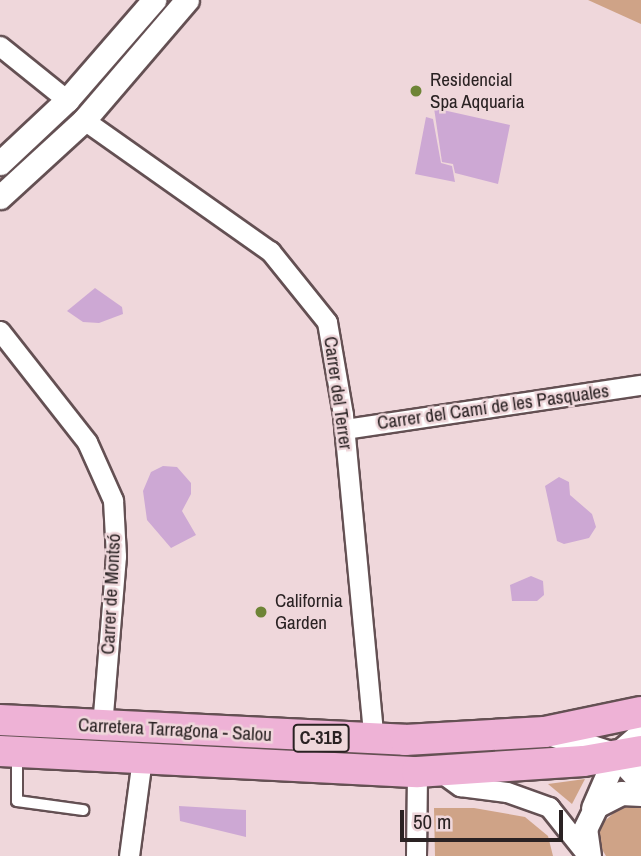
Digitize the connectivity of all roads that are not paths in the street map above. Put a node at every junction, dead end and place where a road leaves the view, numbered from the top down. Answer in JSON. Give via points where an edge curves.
{"nodes":[{"id":1,"x":154,"y":0,"type":"edge"},
{"id":2,"x":187,"y":0,"type":"edge"},
{"id":3,"x":0,"y":46,"type":"edge"},
{"id":4,"x":67,"y":100,"type":"junction"},
{"id":5,"x":84,"y":120,"type":"junction"},
{"id":6,"x":0,"y":163,"type":"edge"},
{"id":7,"x":0,"y":197,"type":"edge"},
{"id":8,"x":0,"y":331,"type":"edge"},
{"id":9,"x":641,"y":386,"type":"edge"},
{"id":10,"x":345,"y":429,"type":"junction"},
{"id":11,"x":641,"y":712,"type":"edge"},
{"id":12,"x":0,"y":720,"type":"edge"},
{"id":13,"x":102,"y":725,"type":"junction"},
{"id":14,"x":545,"y":732,"type":"junction"},
{"id":15,"x":641,"y":733,"type":"edge"},
{"id":16,"x":374,"y":740,"type":"junction"},
{"id":17,"x":9,"y":752,"type":"edge"},
{"id":18,"x":629,"y":753,"type":"edge"},
{"id":19,"x":142,"y":759,"type":"junction"},
{"id":20,"x":428,"y":772,"type":"junction"},
{"id":21,"x":641,"y":782,"type":"edge"},
{"id":22,"x":641,"y":794,"type":"edge"},
{"id":23,"x":82,"y":810,"type":"dead end"},
{"id":24,"x":584,"y":843,"type":"edge"},
{"id":25,"x":130,"y":856,"type":"edge"},
{"id":26,"x":416,"y":856,"type":"edge"}],
"edges":[{"from":1,"to":4,"type":"street"},
{"from":2,"to":5,"type":"street"},
{"from":3,"to":4,"type":"street"},
{"from":4,"to":6,"type":"street"},
{"from":5,"to":7,"type":"street"},
{"from":5,"to":10,"type":"street","name":"Carrer del Terrer","via":[[270,251],[327,322]]},
{"from":8,"to":13,"type":"street","name":"Carrer de Montsó","via":[[87,442],[113,500],[116,556]]},
{"from":9,"to":10,"type":"street","name":"Carrer del Camí de les Pasquales"},
{"from":10,"to":16,"type":"street","name":"Carrer del Terrer"},
{"from":11,"to":14,"type":"main road","name":"Carretera Tarragona - Salou","number":"C-31B"},
{"from":12,"to":13,"type":"main road","name":"Carretera Tarragona - Salou","number":"C-31B"},
{"from":13,"to":16,"type":"main road","name":"Carretera Tarragona - Salou","number":"C-31B"},
{"from":14,"to":16,"type":"main road","name":"Carretera Tarragona - Salou","number":"C-31B"},
{"from":14,"to":18,"type":"street"},
{"from":15,"to":18,"type":"street"},
{"from":17,"to":19,"type":"main road","name":"Carretera Tarragona - Salou","number":"C-31B"},
{"from":17,"to":23,"type":"lane","via":[[17,801]]},
{"from":18,"to":20,"type":"main road","name":"Carretera Tarragona - Salou","number":"C-31B","via":[[584,761]]},
{"from":18,"to":21,"type":"street"},
{"from":18,"to":24,"type":"street"},
{"from":19,"to":20,"type":"main road","name":"Carretera Tarragona - Salou","number":"C-31B"},
{"from":19,"to":25,"type":"street"},
{"from":20,"to":24,"type":"street","via":[[460,786],[507,792],[549,807]]},
{"from":20,"to":26,"type":"street"},
{"from":22,"to":24,"type":"street","via":[[608,797]]}]}
